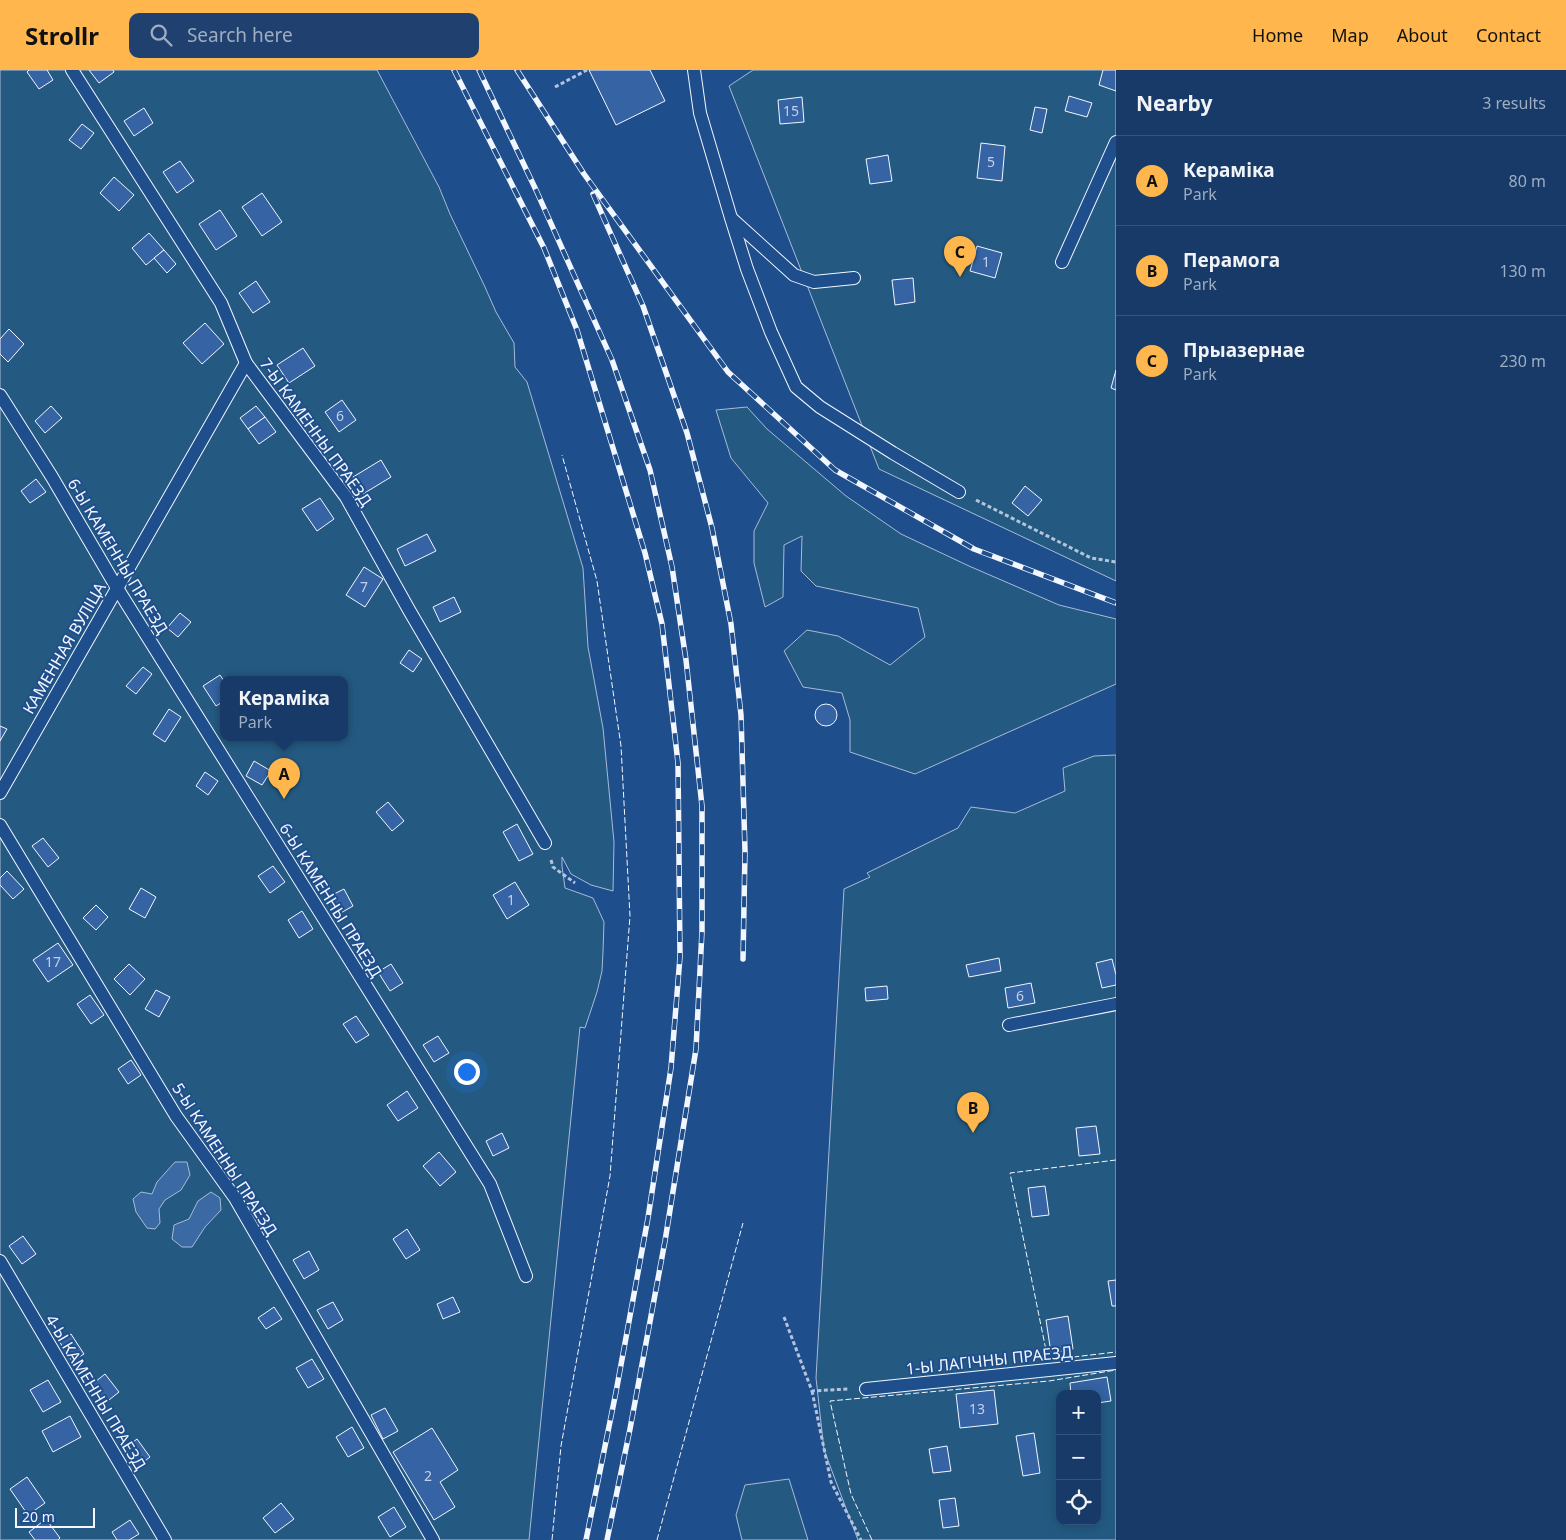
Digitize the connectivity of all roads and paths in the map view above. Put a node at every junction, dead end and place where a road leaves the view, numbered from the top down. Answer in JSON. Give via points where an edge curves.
{"nodes":[{"id":1,"x":72,"y":70,"type":"edge"},
{"id":2,"x":587,"y":70,"type":"edge"},
{"id":3,"x":694,"y":70,"type":"edge"},
{"id":4,"x":555,"y":87,"type":"dead end"},
{"id":5,"x":1116,"y":142,"type":"edge"},
{"id":6,"x":731,"y":218,"type":"junction"},
{"id":7,"x":1062,"y":262,"type":"dead end"},
{"id":8,"x":854,"y":278,"type":"dead end"},
{"id":9,"x":246,"y":363,"type":"junction"},
{"id":10,"x":0,"y":395,"type":"edge"},
{"id":11,"x":959,"y":492,"type":"joint"},
{"id":12,"x":1116,"y":562,"type":"edge"},
{"id":13,"x":117,"y":588,"type":"junction"},
{"id":14,"x":0,"y":792,"type":"edge"},
{"id":15,"x":0,"y":825,"type":"edge"},
{"id":16,"x":545,"y":843,"type":"joint"},
{"id":17,"x":575,"y":883,"type":"dead end"},
{"id":18,"x":1116,"y":1004,"type":"edge"},
{"id":19,"x":1008,"y":1025,"type":"dead end"},
{"id":20,"x":0,"y":1261,"type":"edge"},
{"id":21,"x":526,"y":1276,"type":"dead end"},
{"id":22,"x":784,"y":1317,"type":"dead end"},
{"id":23,"x":1116,"y":1363,"type":"edge"},
{"id":24,"x":866,"y":1389,"type":"joint"},
{"id":25,"x":812,"y":1391,"type":"junction"},
{"id":26,"x":165,"y":1540,"type":"edge"},
{"id":27,"x":433,"y":1540,"type":"edge"},
{"id":28,"x":861,"y":1540,"type":"edge"}],
"edges":[{"from":1,"to":9,"type":"lane","name":"7-Ы КАМЕННЫ ПРАЕЗД","via":[[221,302]]},
{"from":2,"to":4,"type":"path"},
{"from":3,"to":6,"type":"lane","via":[[700,113]]},
{"from":5,"to":7,"type":"lane"},
{"from":6,"to":8,"type":"lane","via":[[794,275],[814,282]]},
{"from":6,"to":11,"type":"lane","via":[[771,332],[796,387],[820,407]]},
{"from":9,"to":13,"type":"lane","name":"КАМЕННАЯ ВУЛІЦА"},
{"from":9,"to":16,"type":"lane","name":"7-Ы КАМЕННЫ ПРАЕЗД","via":[[346,497]]},
{"from":10,"to":13,"type":"lane","name":"6-Ы КАМЕННЫ ПРАЕЗД"},
{"from":11,"to":12,"type":"path","via":[[1091,558]]},
{"from":13,"to":14,"type":"lane","name":"КАМЕННАЯ ВУЛІЦА"},
{"from":13,"to":21,"type":"lane","name":"6-Ы КАМЕННЫ ПРАЕЗД","via":[[490,1184]]},
{"from":15,"to":27,"type":"lane","name":"5-Ы КАМЕННЫ ПРАЕЗД","via":[[176,1116],[236,1198]]},
{"from":16,"to":17,"type":"path","via":[[553,867]]},
{"from":18,"to":19,"type":"lane"},
{"from":20,"to":26,"type":"lane","name":"4-Ы КАМЕННЫ ПРАЕЗД"},
{"from":22,"to":25,"type":"path"},
{"from":23,"to":24,"type":"lane","name":"1-Ы ЛАГІЧНЫ ПРАЕЗД"},
{"from":24,"to":25,"type":"path"},
{"from":25,"to":28,"type":"path","via":[[830,1482]]}]}
